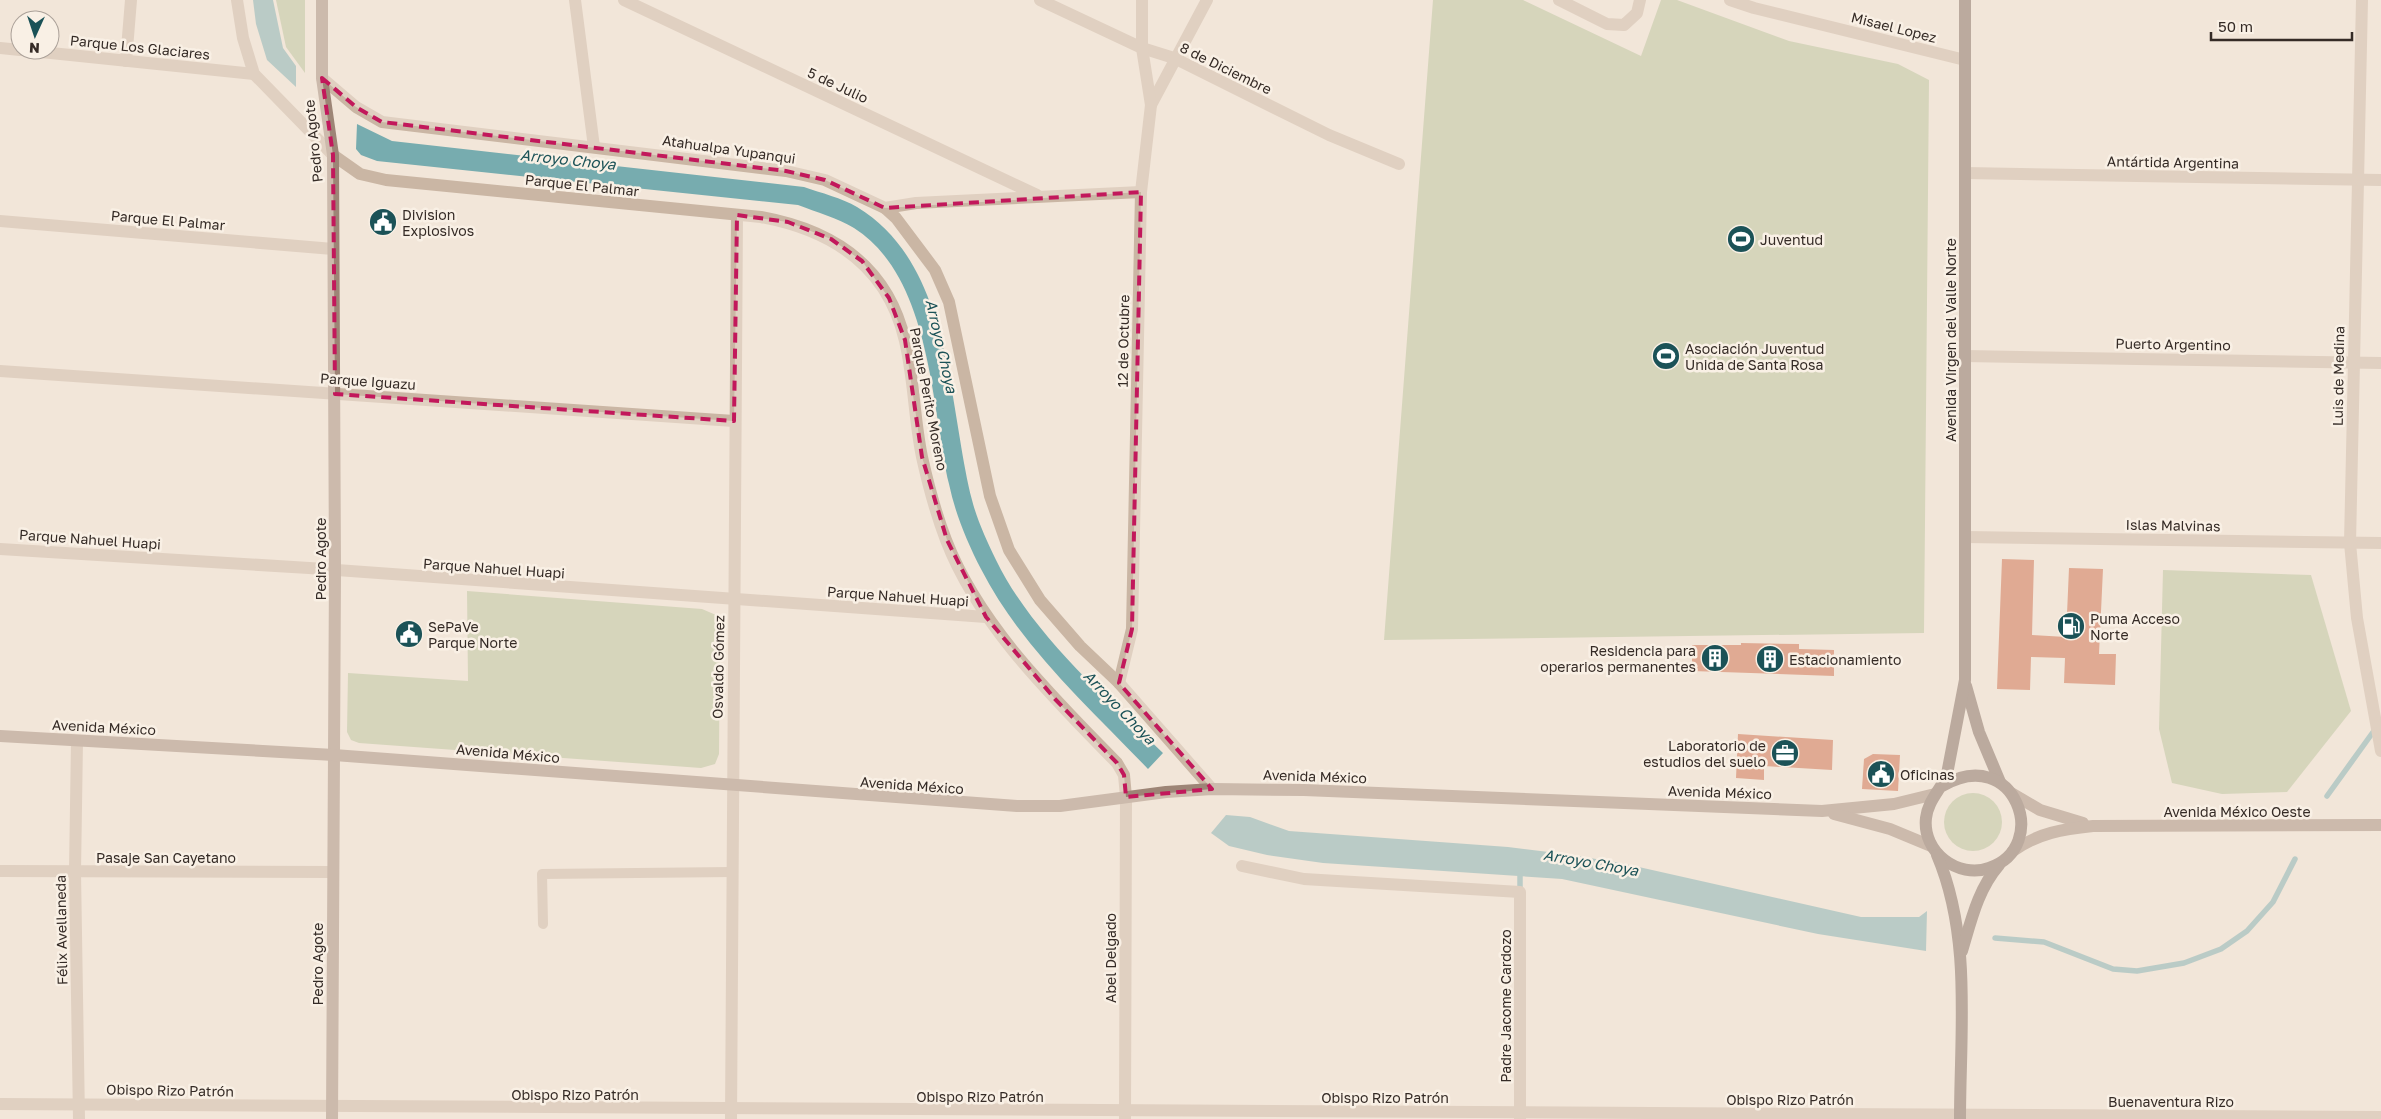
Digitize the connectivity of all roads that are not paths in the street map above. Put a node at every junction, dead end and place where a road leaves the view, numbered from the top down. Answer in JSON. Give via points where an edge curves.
{"nodes":[{"id":1,"x":131,"y":0,"type":"edge"},
{"id":2,"x":237,"y":0,"type":"edge"},
{"id":3,"x":322,"y":0,"type":"edge"},
{"id":4,"x":575,"y":0,"type":"edge"},
{"id":5,"x":624,"y":0,"type":"edge"},
{"id":6,"x":1040,"y":0,"type":"edge"},
{"id":7,"x":1142,"y":0,"type":"edge"},
{"id":8,"x":1207,"y":0,"type":"edge"},
{"id":9,"x":1559,"y":0,"type":"edge"},
{"id":10,"x":1640,"y":0,"type":"edge"},
{"id":11,"x":1730,"y":0,"type":"edge"},
{"id":12,"x":1965,"y":0,"type":"edge"},
{"id":13,"x":2362,"y":0,"type":"edge"},
{"id":14,"x":1754,"y":4,"type":"edge"},
{"id":15,"x":1142,"y":48,"type":"junction"},
{"id":16,"x":60,"y":54,"type":"edge"},
{"id":17,"x":1174,"y":58,"type":"junction"},
{"id":18,"x":1964,"y":60,"type":"junction"},
{"id":19,"x":126,"y":61,"type":"junction"},
{"id":20,"x":254,"y":74,"type":"junction"},
{"id":21,"x":322,"y":78,"type":"junction"},
{"id":22,"x":1151,"y":105,"type":"junction"},
{"id":23,"x":594,"y":147,"type":"junction"},
{"id":24,"x":333,"y":155,"type":"junction"},
{"id":25,"x":1399,"y":164,"type":"dead end"},
{"id":26,"x":1965,"y":173,"type":"junction"},
{"id":27,"x":2358,"y":180,"type":"junction"},
{"id":28,"x":2381,"y":180,"type":"edge"},
{"id":29,"x":1141,"y":192,"type":"junction"},
{"id":30,"x":1039,"y":196,"type":"junction"},
{"id":31,"x":884,"y":208,"type":"junction"},
{"id":32,"x":737,"y":215,"type":"junction"},
{"id":33,"x":0,"y":221,"type":"edge"},
{"id":34,"x":832,"y":239,"type":"joint"},
{"id":35,"x":334,"y":249,"type":"junction"},
{"id":36,"x":1965,"y":356,"type":"junction"},
{"id":37,"x":2353,"y":363,"type":"junction"},
{"id":38,"x":2381,"y":363,"type":"edge"},
{"id":39,"x":0,"y":370,"type":"edge"},
{"id":40,"x":335,"y":394,"type":"junction"},
{"id":41,"x":734,"y":421,"type":"junction"},
{"id":42,"x":1965,"y":537,"type":"junction"},
{"id":43,"x":2350,"y":543,"type":"junction"},
{"id":44,"x":2381,"y":543,"type":"edge"},
{"id":45,"x":0,"y":549,"type":"edge"},
{"id":46,"x":335,"y":571,"type":"junction"},
{"id":47,"x":734,"y":600,"type":"junction"},
{"id":48,"x":986,"y":617,"type":"junction"},
{"id":49,"x":1965,"y":680,"type":"junction"},
{"id":50,"x":1118,"y":683,"type":"junction"},
{"id":51,"x":0,"y":736,"type":"edge"},
{"id":52,"x":76,"y":741,"type":"junction"},
{"id":53,"x":2381,"y":751,"type":"edge"},
{"id":54,"x":334,"y":755,"type":"junction"},
{"id":55,"x":2000,"y":782,"type":"junction"},
{"id":56,"x":732,"y":786,"type":"junction"},
{"id":57,"x":1212,"y":789,"type":"junction"},
{"id":58,"x":1939,"y":790,"type":"junction"},
{"id":59,"x":2011,"y":793,"type":"junction"},
{"id":60,"x":1126,"y":797,"type":"junction"},
{"id":61,"x":1822,"y":811,"type":"junction"},
{"id":62,"x":2381,"y":825,"type":"edge"},
{"id":63,"x":2093,"y":826,"type":"junction"},
{"id":64,"x":1934,"y":849,"type":"junction"},
{"id":65,"x":2013,"y":851,"type":"junction"},
{"id":66,"x":2002,"y":861,"type":"junction"},
{"id":67,"x":1242,"y":866,"type":"dead end"},
{"id":68,"x":0,"y":871,"type":"edge"},
{"id":69,"x":75,"y":872,"type":"junction"},
{"id":70,"x":333,"y":872,"type":"junction"},
{"id":71,"x":732,"y":872,"type":"junction"},
{"id":72,"x":543,"y":924,"type":"dead end"},
{"id":73,"x":1961,"y":956,"type":"junction"},
{"id":74,"x":0,"y":1104,"type":"edge"},
{"id":75,"x":79,"y":1104,"type":"junction"},
{"id":76,"x":332,"y":1113,"type":"edge"},
{"id":77,"x":731,"y":1114,"type":"edge"},
{"id":78,"x":1125,"y":1115,"type":"edge"},
{"id":79,"x":1520,"y":1116,"type":"edge"},
{"id":80,"x":1960,"y":1117,"type":"edge"},
{"id":81,"x":2381,"y":1117,"type":"edge"},
{"id":82,"x":79,"y":1119,"type":"edge"}],
"edges":[{"from":1,"to":19,"type":"street"},
{"from":2,"to":20,"type":"street","via":[[242,38]]},
{"from":3,"to":21,"type":"main road","name":"Pedro Agote"},
{"from":4,"to":23,"type":"street"},
{"from":5,"to":30,"type":"street","name":"5 de Julio"},
{"from":6,"to":15,"type":"street","name":"8 de Diciembre"},
{"from":7,"to":15,"type":"street","name":"12 de Octubre"},
{"from":8,"to":17,"type":"street"},
{"from":9,"to":10,"type":"street","via":[[1607,24],[1624,25],[1637,13]]},
{"from":11,"to":14,"type":"street","name":"Misael Lopez"},
{"from":12,"to":18,"type":"main road","name":"Avenida Virgen del Valle Norte"},
{"from":13,"to":27,"type":"street","name":"Luis de Medina"},
{"from":14,"to":18,"type":"street","name":"Misael Lopez"},
{"from":15,"to":17,"type":"street","name":"8 de Diciembre"},
{"from":15,"to":22,"type":"street","name":"12 de Octubre"},
{"from":16,"to":19,"type":"street","name":"Parque Los Glaciares"},
{"from":17,"to":22,"type":"street"},
{"from":17,"to":25,"type":"street","name":"8 de Diciembre","via":[[1329,135]]},
{"from":18,"to":26,"type":"main road","name":"Avenida Virgen del Valle Norte"},
{"from":19,"to":20,"type":"street","name":"Parque Los Glaciares"},
{"from":20,"to":24,"type":"street"},
{"from":21,"to":23,"type":"street","name":"Atahualpa Yupanqui","via":[[356,107],[382,122]]},
{"from":21,"to":24,"type":"main road","name":"Pedro Agote"},
{"from":22,"to":29,"type":"street","name":"12 de Octubre"},
{"from":23,"to":31,"type":"street","name":"Atahualpa Yupanqui","via":[[786,171],[825,180]]},
{"from":24,"to":32,"type":"street","name":"Parque El Palmar","via":[[360,174],[386,180]]},
{"from":24,"to":35,"type":"main road","name":"Pedro Agote"},
{"from":26,"to":27,"type":"street","name":"Antártida Argentina"},
{"from":26,"to":36,"type":"main road","name":"Avenida Virgen del Valle Norte"},
{"from":27,"to":28,"type":"street","name":"Antártida Argentina"},
{"from":27,"to":37,"type":"street","name":"Luis de Medina"},
{"from":29,"to":30,"type":"street"},
{"from":29,"to":50,"type":"street","name":"12 de Octubre","via":[[1132,629]]},
{"from":30,"to":31,"type":"street","via":[[916,203]]},
{"from":31,"to":50,"type":"street","via":[[896,218],[935,270],[949,302],[990,496],[1009,550],[1040,600]]},
{"from":32,"to":34,"type":"street","name":"Parque El Palmar","via":[[788,222]]},
{"from":32,"to":41,"type":"street","name":"Osvaldo Gómez"},
{"from":33,"to":35,"type":"street","name":"Parque El Palmar"},
{"from":34,"to":48,"type":"street","name":"Parque Perito Moreno","via":[[862,261],[889,298],[905,340],[922,457],[946,540]]},
{"from":35,"to":40,"type":"main road","name":"Pedro Agote"},
{"from":36,"to":37,"type":"street","name":"Puerto Argentino"},
{"from":36,"to":42,"type":"main road","name":"Avenida Virgen del Valle Norte"},
{"from":37,"to":38,"type":"street","name":"Puerto Argentino"},
{"from":37,"to":43,"type":"street","name":"Luis de Medina"},
{"from":39,"to":40,"type":"street","name":"Parque Iguazu"},
{"from":40,"to":41,"type":"street","name":"Parque Iguazu"},
{"from":40,"to":46,"type":"main road","name":"Pedro Agote"},
{"from":41,"to":47,"type":"street","name":"Osvaldo Gómez"},
{"from":42,"to":43,"type":"street","name":"Islas Malvinas"},
{"from":42,"to":49,"type":"main road","name":"Avenida Virgen del Valle Norte"},
{"from":43,"to":44,"type":"street","name":"Islas Malvinas"},
{"from":43,"to":53,"type":"street","name":"Luis de Medina","via":[[2357,618]]},
{"from":45,"to":46,"type":"street","name":"Parque Nahuel Huapi"},
{"from":46,"to":47,"type":"street","name":"Parque Nahuel Huapi"},
{"from":46,"to":54,"type":"main road","name":"Pedro Agote"},
{"from":47,"to":48,"type":"street","name":"Parque Nahuel Huapi"},
{"from":47,"to":56,"type":"street","name":"Osvaldo Gómez"},
{"from":48,"to":60,"type":"street","name":"Parque Perito Moreno","via":[[1055,699],[1117,763],[1124,774]]},
{"from":49,"to":55,"type":"main road","name":"Avenida Virgen del Valle Norte","via":[[1979,732]]},
{"from":49,"to":58,"type":"main road","name":"Avenida Virgen del Valle Norte","via":[[1954,744]]},
{"from":50,"to":57,"type":"street"},
{"from":51,"to":52,"type":"main road","name":"Avenida México"},
{"from":52,"to":54,"type":"main road","name":"Avenida México"},
{"from":52,"to":69,"type":"street","name":"Félix Avellaneda"},
{"from":54,"to":56,"type":"main road","name":"Avenida México"},
{"from":54,"to":70,"type":"main road","name":"Pedro Agote"},
{"from":55,"to":58,"type":"main road","via":[[1986,776],[1970,775],[1955,778]]},
{"from":55,"to":59,"type":"main road"},
{"from":56,"to":60,"type":"main road","name":"Avenida México","via":[[1017,806],[1060,806]]},
{"from":56,"to":71,"type":"street","name":"Osvaldo Gómez"},
{"from":57,"to":60,"type":"main road","name":"Avenida México"},
{"from":57,"to":61,"type":"main road","name":"Avenida México"},
{"from":58,"to":61,"type":"main road","name":"Avenida México","via":[[1894,804]]},
{"from":58,"to":64,"type":"main road","via":[[1928,806],[1926,819],[1926,833]]},
{"from":59,"to":63,"type":"main road","name":"Avenida México Oeste","via":[[2057,817]]},
{"from":59,"to":65,"type":"main road","via":[[2019,806],[2022,822],[2020,837]]},
{"from":60,"to":78,"type":"street","name":"Abel Delgado"},
{"from":61,"to":64,"type":"main road","name":"Avenida México","via":[[1882,826]]},
{"from":62,"to":63,"type":"main road","name":"Avenida México Oeste"},
{"from":63,"to":65,"type":"main road","name":"Avenida México Oeste","via":[[2039,835]]},
{"from":64,"to":66,"type":"main road","via":[[1947,863],[1960,869],[1974,871]]},
{"from":64,"to":73,"type":"main road","via":[[1948,886]]},
{"from":65,"to":66,"type":"main road"},
{"from":66,"to":73,"type":"main road","via":[[1979,897]]},
{"from":67,"to":79,"type":"street","name":"Padre Jacome Cardozo","via":[[1304,879],[1520,892]]},
{"from":68,"to":69,"type":"street","name":"Pasaje San Cayetano"},
{"from":69,"to":70,"type":"street","name":"Pasaje San Cayetano"},
{"from":69,"to":75,"type":"street","name":"Félix Avellaneda"},
{"from":70,"to":76,"type":"main road","name":"Pedro Agote"},
{"from":71,"to":72,"type":"lane","via":[[542,874]]},
{"from":71,"to":77,"type":"street","name":"Osvaldo Gómez"},
{"from":73,"to":80,"type":"main road"},
{"from":74,"to":75,"type":"street","name":"Obispo Rizo Patrón"},
{"from":75,"to":76,"type":"street","name":"Obispo Rizo Patrón"},
{"from":75,"to":82,"type":"street","name":"Félix Avellaneda"},
{"from":76,"to":77,"type":"street","name":"Obispo Rizo Patrón"},
{"from":77,"to":78,"type":"street","name":"Obispo Rizo Patrón"},
{"from":78,"to":79,"type":"street","name":"Obispo Rizo Patrón"},
{"from":79,"to":80,"type":"street","name":"Obispo Rizo Patrón"},
{"from":80,"to":81,"type":"street","name":"Buenaventura Rizo"}]}
